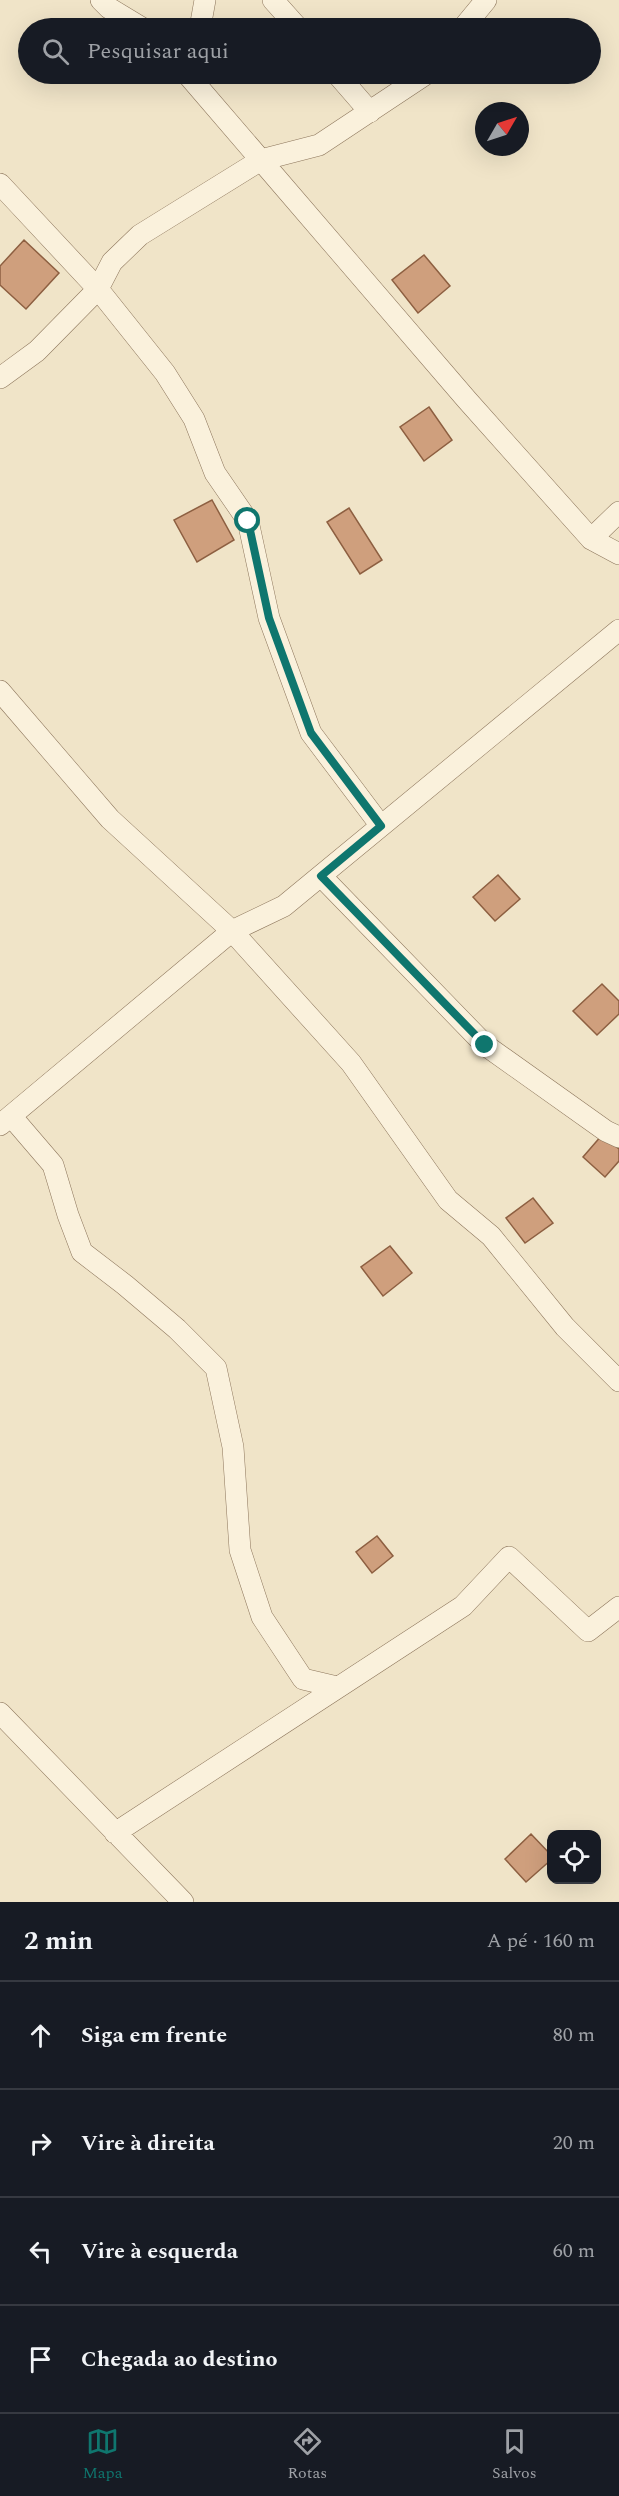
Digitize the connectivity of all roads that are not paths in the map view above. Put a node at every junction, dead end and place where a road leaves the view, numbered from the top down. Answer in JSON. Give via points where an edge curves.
{"nodes":[{"id":1,"x":101,"y":0,"type":"edge"},
{"id":2,"x":205,"y":0,"type":"edge"},
{"id":3,"x":273,"y":0,"type":"edge"},
{"id":4,"x":486,"y":0,"type":"edge"},
{"id":5,"x":126,"y":18,"type":"edge"},
{"id":6,"x":202,"y":18,"type":"edge"},
{"id":7,"x":289,"y":18,"type":"edge"},
{"id":8,"x":472,"y":18,"type":"edge"},
{"id":9,"x":198,"y":84,"type":"edge"},
{"id":10,"x":346,"y":84,"type":"edge"},
{"id":11,"x":411,"y":84,"type":"edge"},
{"id":12,"x":370,"y":112,"type":"junction"},
{"id":13,"x":261,"y":160,"type":"junction"},
{"id":14,"x":0,"y":184,"type":"edge"},
{"id":15,"x":98,"y":289,"type":"junction"},
{"id":16,"x":0,"y":378,"type":"edge"},
{"id":17,"x":619,"y":512,"type":"edge"},
{"id":18,"x":591,"y":539,"type":"junction"},
{"id":19,"x":619,"y":554,"type":"edge"},
{"id":20,"x":619,"y":630,"type":"edge"},
{"id":21,"x":0,"y":691,"type":"edge"},
{"id":22,"x":381,"y":826,"type":"junction"},
{"id":23,"x":321,"y":876,"type":"junction"},
{"id":24,"x":232,"y":931,"type":"junction"},
{"id":25,"x":5,"y":1120,"type":"edge"},
{"id":26,"x":619,"y":1137,"type":"edge"},
{"id":27,"x":619,"y":1381,"type":"edge"},
{"id":28,"x":619,"y":1607,"type":"edge"},
{"id":29,"x":337,"y":1687,"type":"junction"},
{"id":30,"x":0,"y":1713,"type":"edge"},
{"id":31,"x":115,"y":1833,"type":"junction"},
{"id":32,"x":183,"y":1902,"type":"edge"}],
"edges":[{"from":1,"to":5,"type":"street"},
{"from":2,"to":6,"type":"street"},
{"from":3,"to":7,"type":"street"},
{"from":4,"to":8,"type":"street"},
{"from":9,"to":13,"type":"street"},
{"from":10,"to":12,"type":"street"},
{"from":11,"to":12,"type":"street"},
{"from":12,"to":13,"type":"street","via":[[319,146]]},
{"from":13,"to":15,"type":"street","via":[[140,235],[112,262]]},
{"from":13,"to":18,"type":"street"},
{"from":14,"to":15,"type":"street"},
{"from":15,"to":16,"type":"street","via":[[37,351]]},
{"from":15,"to":22,"type":"street","via":[[165,373],[194,419],[215,473],[248,521],[269,618],[311,733]]},
{"from":17,"to":18,"type":"street"},
{"from":18,"to":19,"type":"street"},
{"from":20,"to":22,"type":"street"},
{"from":21,"to":24,"type":"street","via":[[110,819]]},
{"from":22,"to":23,"type":"street"},
{"from":23,"to":24,"type":"street","via":[[284,906]]},
{"from":23,"to":26,"type":"street","via":[[485,1045]]},
{"from":24,"to":25,"type":"street"},
{"from":24,"to":27,"type":"street","via":[[351,1063],[448,1200],[491,1236],[565,1327]]},
{"from":25,"to":29,"type":"street","via":[[53,1165],[82,1252],[169,1322],[216,1368],[233,1447],[240,1550],[262,1617],[303,1679]]},
{"from":28,"to":29,"type":"street","via":[[588,1631],[509,1557],[463,1606]]},
{"from":29,"to":31,"type":"street"},
{"from":30,"to":31,"type":"street"},
{"from":31,"to":32,"type":"street"}]}
